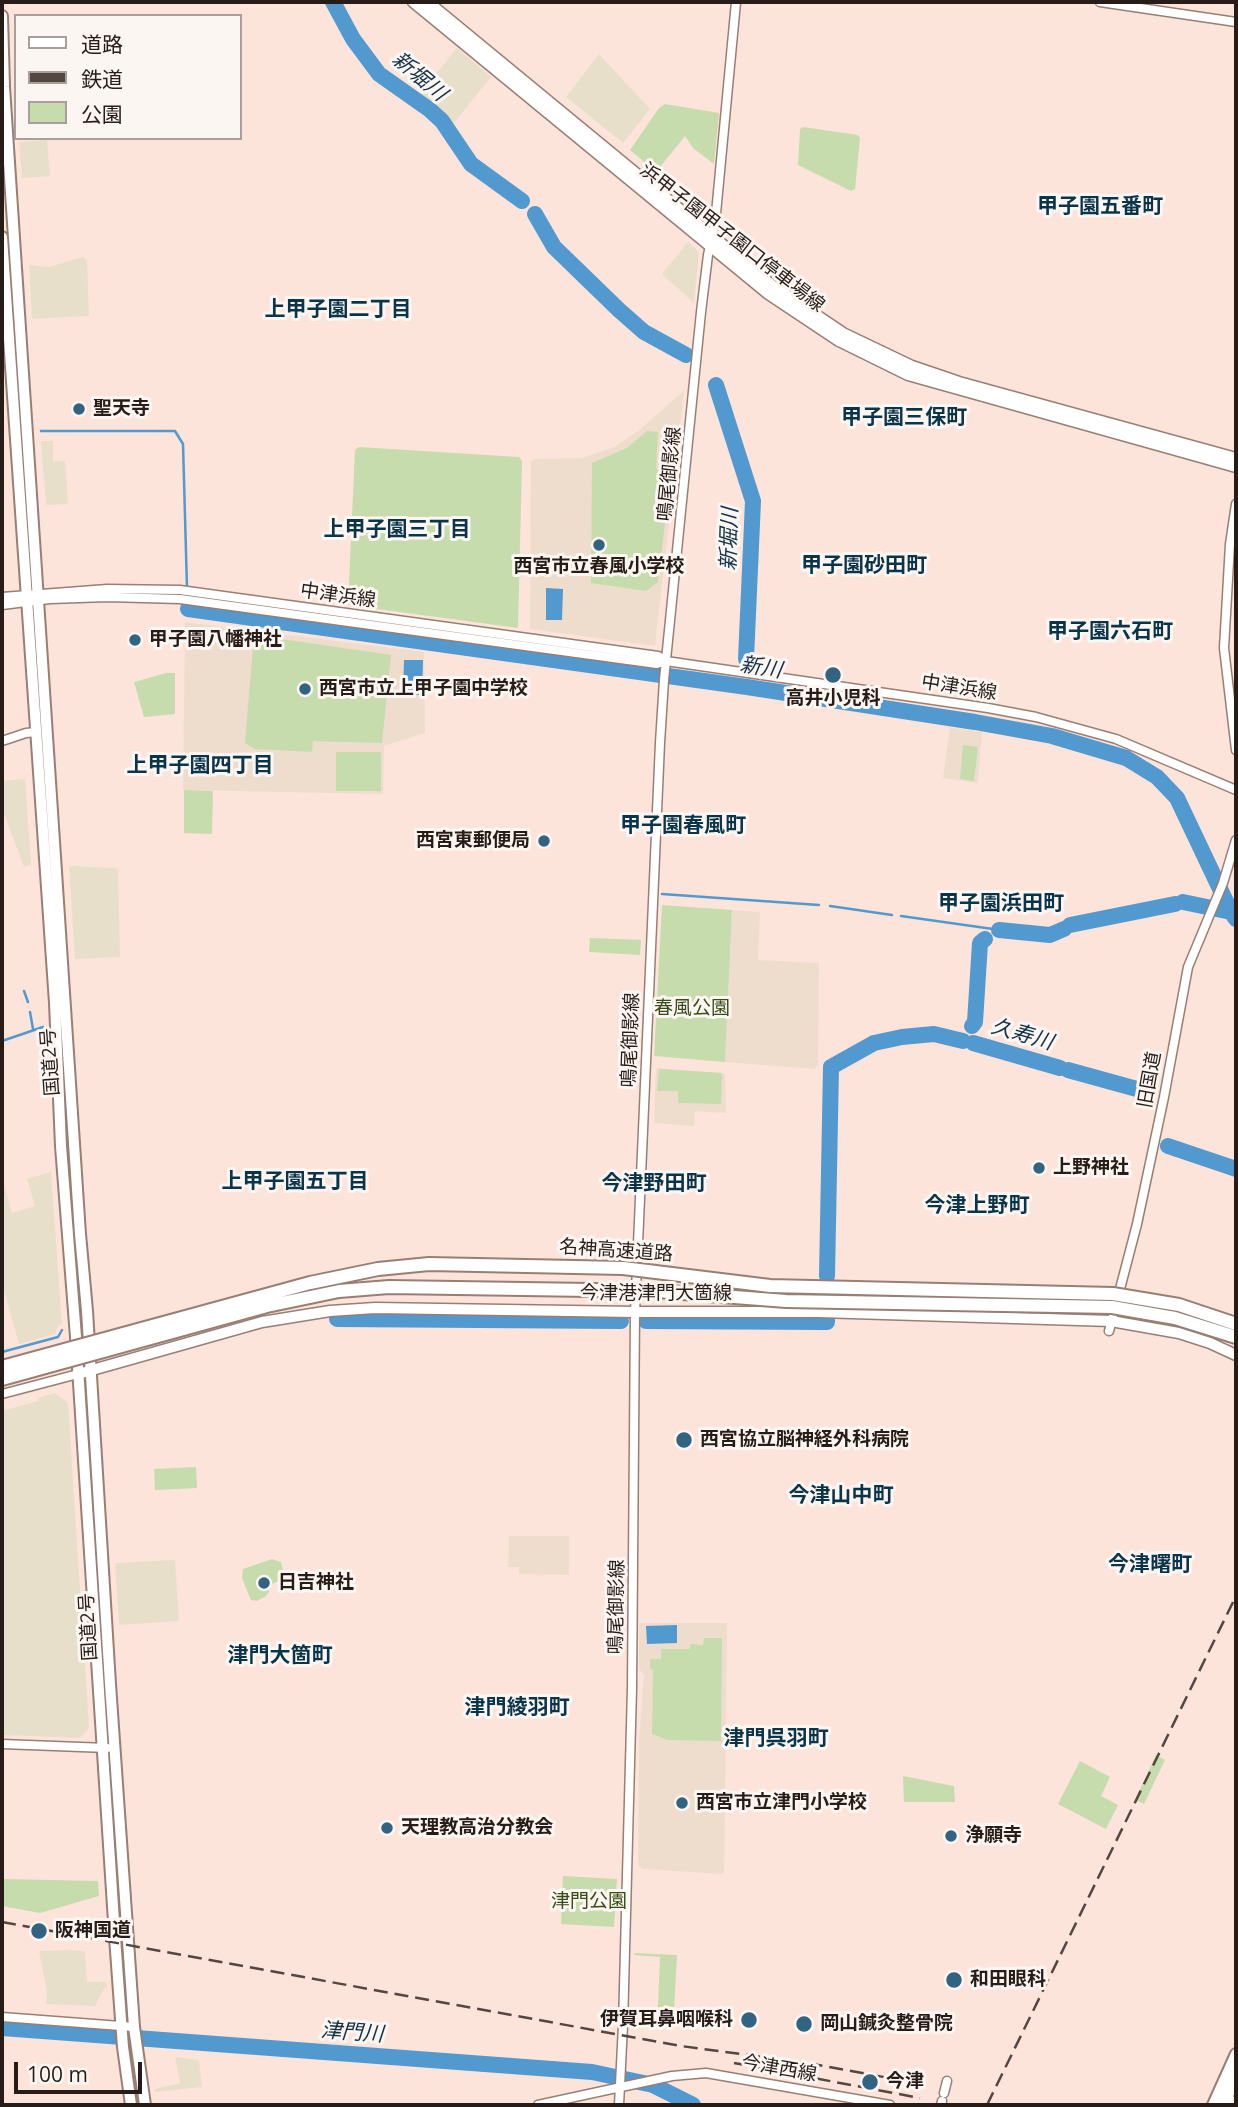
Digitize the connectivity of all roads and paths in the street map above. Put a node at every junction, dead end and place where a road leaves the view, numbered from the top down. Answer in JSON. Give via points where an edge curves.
{"nodes":[{"id":1,"x":413,"y":2,"type":"edge"},
{"id":2,"x":428,"y":2,"type":"edge"},
{"id":3,"x":736,"y":2,"type":"edge"},
{"id":4,"x":1100,"y":2,"type":"edge"},
{"id":5,"x":2,"y":16,"type":"edge"},
{"id":6,"x":1236,"y":22,"type":"edge"},
{"id":7,"x":2,"y":237,"type":"edge"},
{"id":8,"x":711,"y":241,"type":"junction"},
{"id":9,"x":1236,"y":458,"type":"edge"},
{"id":10,"x":1236,"y":467,"type":"edge"},
{"id":11,"x":1236,"y":504,"type":"edge"},
{"id":12,"x":2,"y":597,"type":"edge"},
{"id":13,"x":39,"y":597,"type":"junction"},
{"id":14,"x":26,"y":598,"type":"junction"},
{"id":15,"x":2,"y":605,"type":"edge"},
{"id":16,"x":666,"y":661,"type":"junction"},
{"id":17,"x":31,"y":732,"type":"junction"},
{"id":18,"x":2,"y":741,"type":"edge"},
{"id":19,"x":1236,"y":750,"type":"edge"},
{"id":20,"x":1236,"y":790,"type":"edge"},
{"id":21,"x":1236,"y":840,"type":"edge"},
{"id":22,"x":635,"y":1312,"type":"junction"},
{"id":23,"x":1236,"y":1324,"type":"edge"},
{"id":24,"x":1110,"y":1326,"type":"junction"},
{"id":25,"x":1236,"y":1337,"type":"edge"},
{"id":26,"x":1236,"y":1355,"type":"edge"},
{"id":27,"x":2,"y":1367,"type":"edge"},
{"id":28,"x":91,"y":1370,"type":"junction"},
{"id":29,"x":78,"y":1374,"type":"junction"},
{"id":30,"x":2,"y":1379,"type":"edge"},
{"id":31,"x":2,"y":1394,"type":"edge"},
{"id":32,"x":2,"y":1744,"type":"edge"},
{"id":33,"x":109,"y":1748,"type":"junction"},
{"id":34,"x":2,"y":2017,"type":"edge"},
{"id":35,"x":122,"y":2028,"type":"junction"},
{"id":36,"x":134,"y":2029,"type":"junction"},
{"id":37,"x":1236,"y":2054,"type":"edge"},
{"id":38,"x":1236,"y":2074,"type":"edge"},
{"id":39,"x":947,"y":2081,"type":"dead end"},
{"id":40,"x":619,"y":2086,"type":"junction"},
{"id":41,"x":943,"y":2100,"type":"edge"},
{"id":42,"x":131,"y":2105,"type":"edge"},
{"id":43,"x":145,"y":2105,"type":"edge"},
{"id":44,"x":538,"y":2105,"type":"edge"},
{"id":45,"x":619,"y":2105,"type":"edge"},
{"id":46,"x":890,"y":2105,"type":"edge"},
{"id":47,"x":1213,"y":2105,"type":"edge"},
{"id":48,"x":1223,"y":2105,"type":"edge"}],
"edges":[{"from":1,"to":8,"type":"main road","name":"浜甲子園甲子園口停車場線"},
{"from":2,"to":8,"type":"main road","name":"浜甲子園甲子園口停車場線"},
{"from":3,"to":8,"type":"street","name":"鳴尾御影線"},
{"from":4,"to":6,"type":"street"},
{"from":5,"to":13,"type":"highway","name":"国道2号"},
{"from":7,"to":14,"type":"highway","name":"国道2号"},
{"from":8,"to":9,"type":"main road","name":"浜甲子園甲子園口停車場線","via":[[818,318],[912,366]]},
{"from":8,"to":10,"type":"main road","name":"浜甲子園甲子園口停車場線","via":[[767,293],[812,325],[908,375]]},
{"from":8,"to":16,"type":"street","name":"鳴尾御影線"},
{"from":11,"to":19,"type":"street","via":[[1224,648]]},
{"from":12,"to":14,"type":"street","name":"中津浜線"},
{"from":13,"to":14,"type":"street","name":"中津浜線"},
{"from":13,"to":16,"type":"street","name":"中津浜線","via":[[180,599],[657,664]]},
{"from":13,"to":28,"type":"highway","name":"国道2号"},
{"from":14,"to":15,"type":"street","name":"中津浜線"},
{"from":14,"to":17,"type":"highway","name":"国道2号"},
{"from":16,"to":20,"type":"street","name":"中津浜線","via":[[1036,717],[1116,739]]},
{"from":16,"to":22,"type":"street","name":"鳴尾御影線"},
{"from":17,"to":18,"type":"street"},
{"from":17,"to":29,"type":"highway","name":"国道2号","via":[[55,1003]]},
{"from":21,"to":24,"type":"street","name":"旧国道","via":[[1188,967],[1134,1239]]},
{"from":22,"to":24,"type":"main road","name":"今津港津門大箇線","via":[[819,1312]]},
{"from":22,"to":28,"type":"main road","name":"今津港津門大箇線","via":[[330,1311],[262,1322]]},
{"from":22,"to":40,"type":"street","name":"鳴尾御影線","via":[[632,1688]]},
{"from":23,"to":27,"type":"highway","name":"名神高速道路","bridge":true,"via":[[1178,1305],[1113,1294],[770,1286],[623,1268],[429,1264],[310,1283]]},
{"from":24,"to":26,"type":"main road","name":"今津港津門大箇線","via":[[1151,1326]]},
{"from":25,"to":30,"type":"highway","name":"名神高速道路","bridge":true,"via":[[1175,1318],[1112,1307],[388,1287],[339,1291],[267,1306]]},
{"from":28,"to":29,"type":"main road","name":"今津港津門大箇線"},
{"from":28,"to":33,"type":"highway","name":"国道2号"},
{"from":29,"to":31,"type":"street"},
{"from":29,"to":33,"type":"highway","name":"国道2号"},
{"from":32,"to":33,"type":"street"},
{"from":33,"to":35,"type":"highway","name":"国道2号"},
{"from":33,"to":36,"type":"highway","name":"国道2号"},
{"from":34,"to":35,"type":"street"},
{"from":35,"to":36,"type":"street"},
{"from":35,"to":42,"type":"highway","name":"国道2号"},
{"from":36,"to":43,"type":"highway","name":"国道2号"},
{"from":37,"to":47,"type":"highway"},
{"from":38,"to":48,"type":"highway"},
{"from":39,"to":41,"type":"street"},
{"from":40,"to":44,"type":"street"},
{"from":40,"to":45,"type":"street","name":"鳴尾御影線"},
{"from":40,"to":46,"type":"street","name":"今津西線","via":[[711,2073]]}]}
